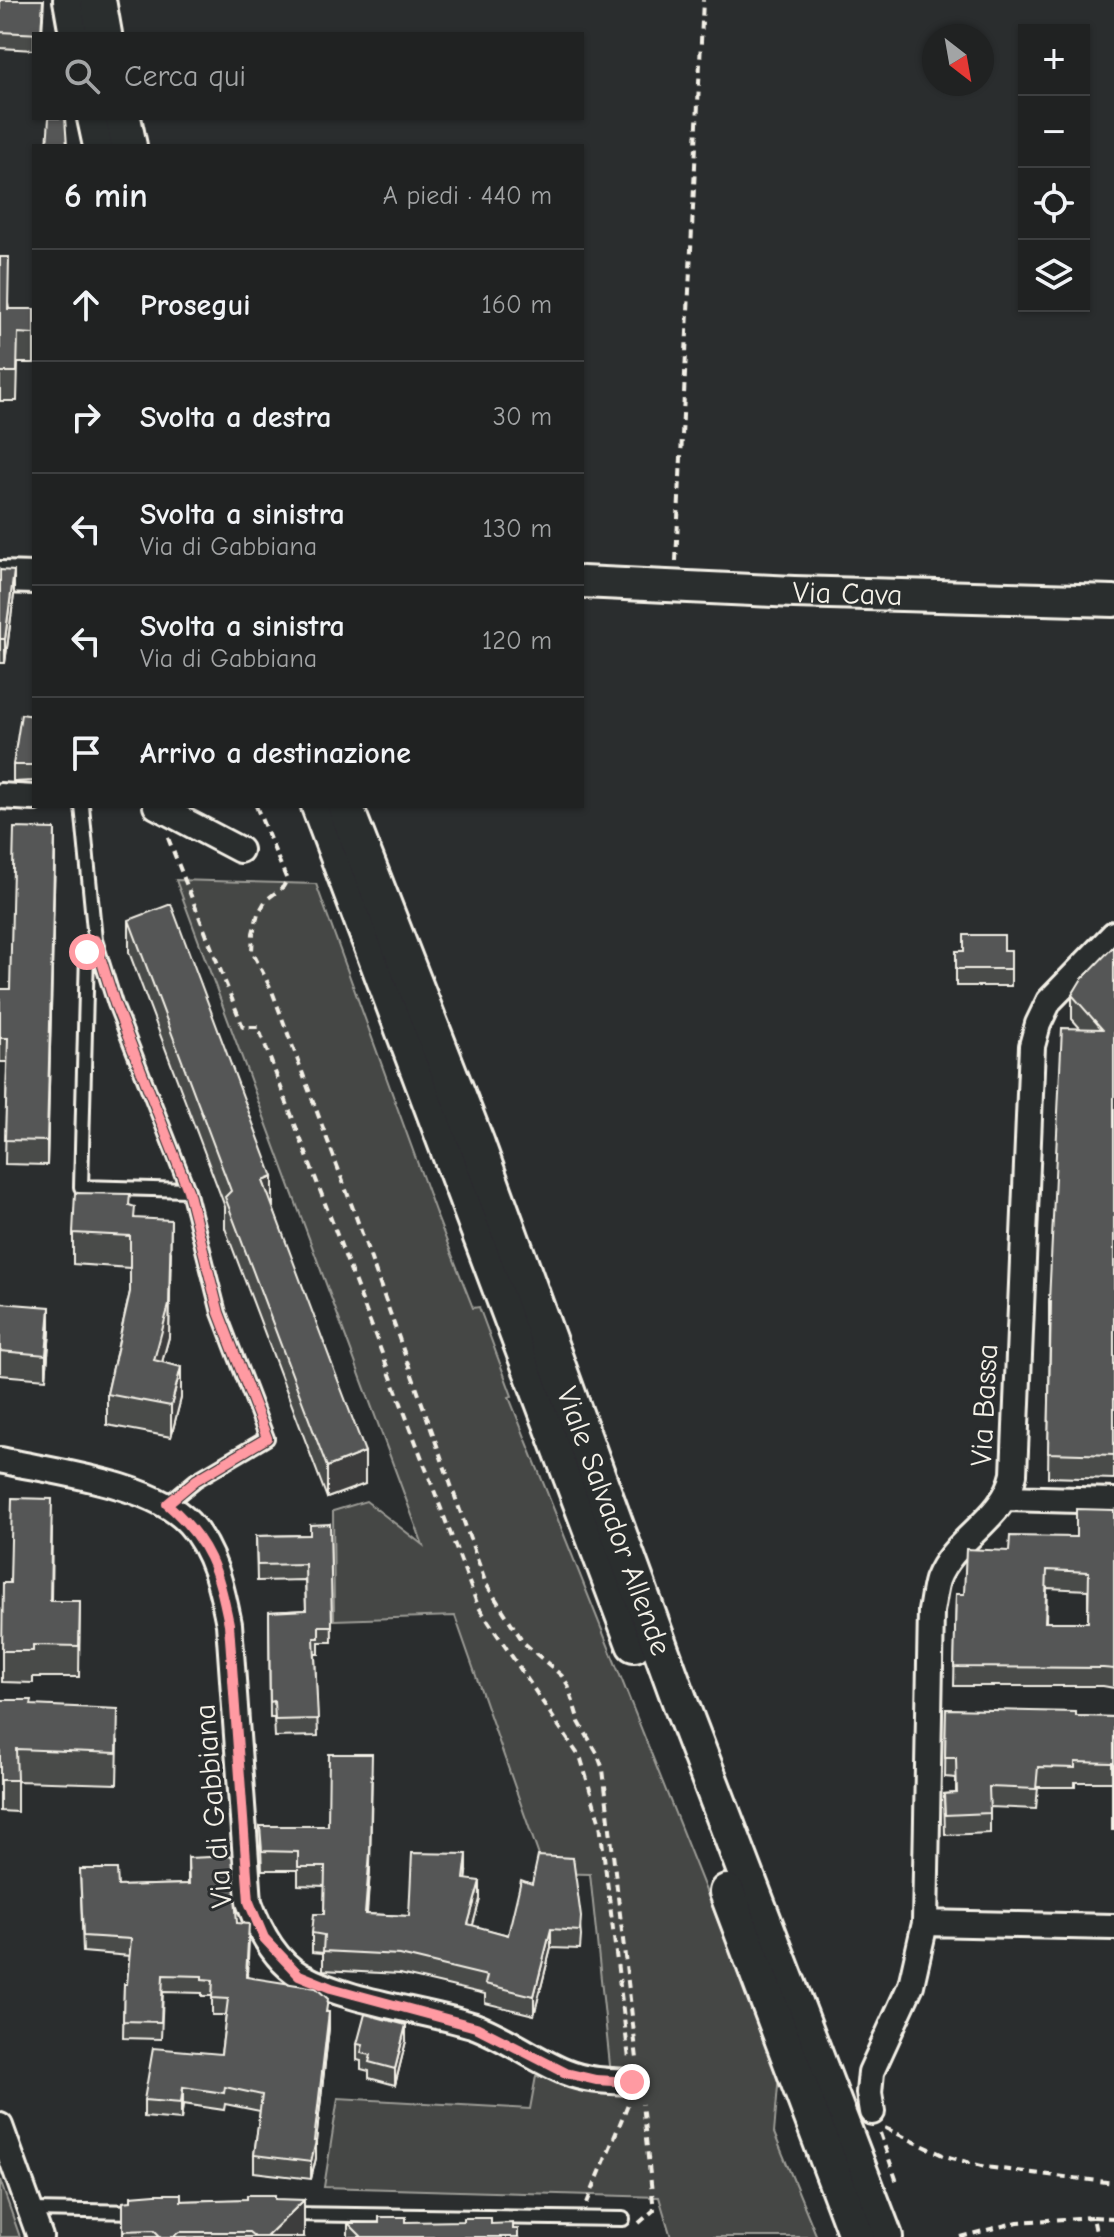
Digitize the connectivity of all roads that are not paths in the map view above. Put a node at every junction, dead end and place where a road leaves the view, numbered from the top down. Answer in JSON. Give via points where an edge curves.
{"nodes":[{"id":1,"x":71,"y":0,"type":"edge"},
{"id":2,"x":98,"y":0,"type":"edge"},
{"id":3,"x":77,"y":32,"type":"edge"},
{"id":4,"x":104,"y":32,"type":"edge"},
{"id":5,"x":95,"y":120,"type":"edge"},
{"id":6,"x":123,"y":120,"type":"edge"},
{"id":7,"x":101,"y":144,"type":"edge"},
{"id":8,"x":129,"y":144,"type":"edge"},
{"id":9,"x":0,"y":577,"type":"edge"},
{"id":10,"x":32,"y":578,"type":"edge"},
{"id":11,"x":584,"y":582,"type":"edge"},
{"id":12,"x":1114,"y":601,"type":"edge"},
{"id":13,"x":0,"y":796,"type":"edge"},
{"id":14,"x":32,"y":798,"type":"edge"},
{"id":15,"x":82,"y":808,"type":"edge"},
{"id":16,"x":160,"y":808,"type":"edge"},
{"id":17,"x":320,"y":808,"type":"edge"},
{"id":18,"x":346,"y":808,"type":"edge"},
{"id":19,"x":240,"y":850,"type":"dead end"},
{"id":20,"x":1114,"y":934,"type":"edge"},
{"id":21,"x":95,"y":940,"type":"junction"},
{"id":22,"x":188,"y":1190,"type":"junction"},
{"id":23,"x":0,"y":1460,"type":"edge"},
{"id":24,"x":1006,"y":1498,"type":"junction"},
{"id":25,"x":1114,"y":1501,"type":"edge"},
{"id":26,"x":167,"y":1504,"type":"junction"},
{"id":27,"x":925,"y":1923,"type":"junction"},
{"id":28,"x":1114,"y":1927,"type":"edge"},
{"id":29,"x":637,"y":2082,"type":"road end"},
{"id":30,"x":874,"y":2118,"type":"road end"},
{"id":31,"x":0,"y":2126,"type":"edge"},
{"id":32,"x":31,"y":2210,"type":"junction"},
{"id":33,"x":156,"y":2212,"type":"edge"},
{"id":34,"x":282,"y":2214,"type":"edge"},
{"id":35,"x":628,"y":2224,"type":"road end"},
{"id":36,"x":40,"y":2237,"type":"edge"},
{"id":37,"x":857,"y":2237,"type":"edge"},
{"id":38,"x":885,"y":2237,"type":"edge"}],
"edges":[{"from":1,"to":3,"type":"main road"},
{"from":2,"to":4,"type":"main road"},
{"from":5,"to":7,"type":"main road"},
{"from":6,"to":8,"type":"main road"},
{"from":9,"to":10,"type":"street"},
{"from":11,"to":12,"type":"street","name":"Via Cava"},
{"from":13,"to":14,"type":"street"},
{"from":15,"to":21,"type":"lane"},
{"from":16,"to":19,"type":"street"},
{"from":17,"to":37,"type":"main road","name":"Viale Salvador Allende"},
{"from":18,"to":38,"type":"main road","name":"Viale Salvador Allende","via":[[477,1144],[683,1710]]},
{"from":20,"to":24,"type":"street","name":"Via Bassa","via":[[1049,1001],[1032,1046],[1014,1474]]},
{"from":21,"to":22,"type":"lane"},
{"from":21,"to":22,"type":"lane","via":[[87,952],[81,1187]]},
{"from":22,"to":26,"type":"lane","via":[[219,1313],[267,1438],[196,1480]]},
{"from":23,"to":26,"type":"street","name":"Via di Gabbiana","via":[[127,1489]]},
{"from":24,"to":25,"type":"street"},
{"from":24,"to":27,"type":"street","name":"Via Bassa","via":[[952,1557],[937,1580],[931,1611],[938,1714]]},
{"from":26,"to":29,"type":"street","name":"Via di Gabbiana","via":[[190,1524],[221,1583],[229,1624],[249,1902],[264,1938],[299,1975],[331,1988],[476,2027],[566,2073]]},
{"from":27,"to":28,"type":"street"},
{"from":27,"to":30,"type":"street","name":"Via Bassa","via":[[911,1985],[871,2072]]},
{"from":31,"to":32,"type":"street"},
{"from":32,"to":33,"type":"lane"},
{"from":32,"to":36,"type":"street"},
{"from":34,"to":35,"type":"lane","via":[[581,2218]]}]}
